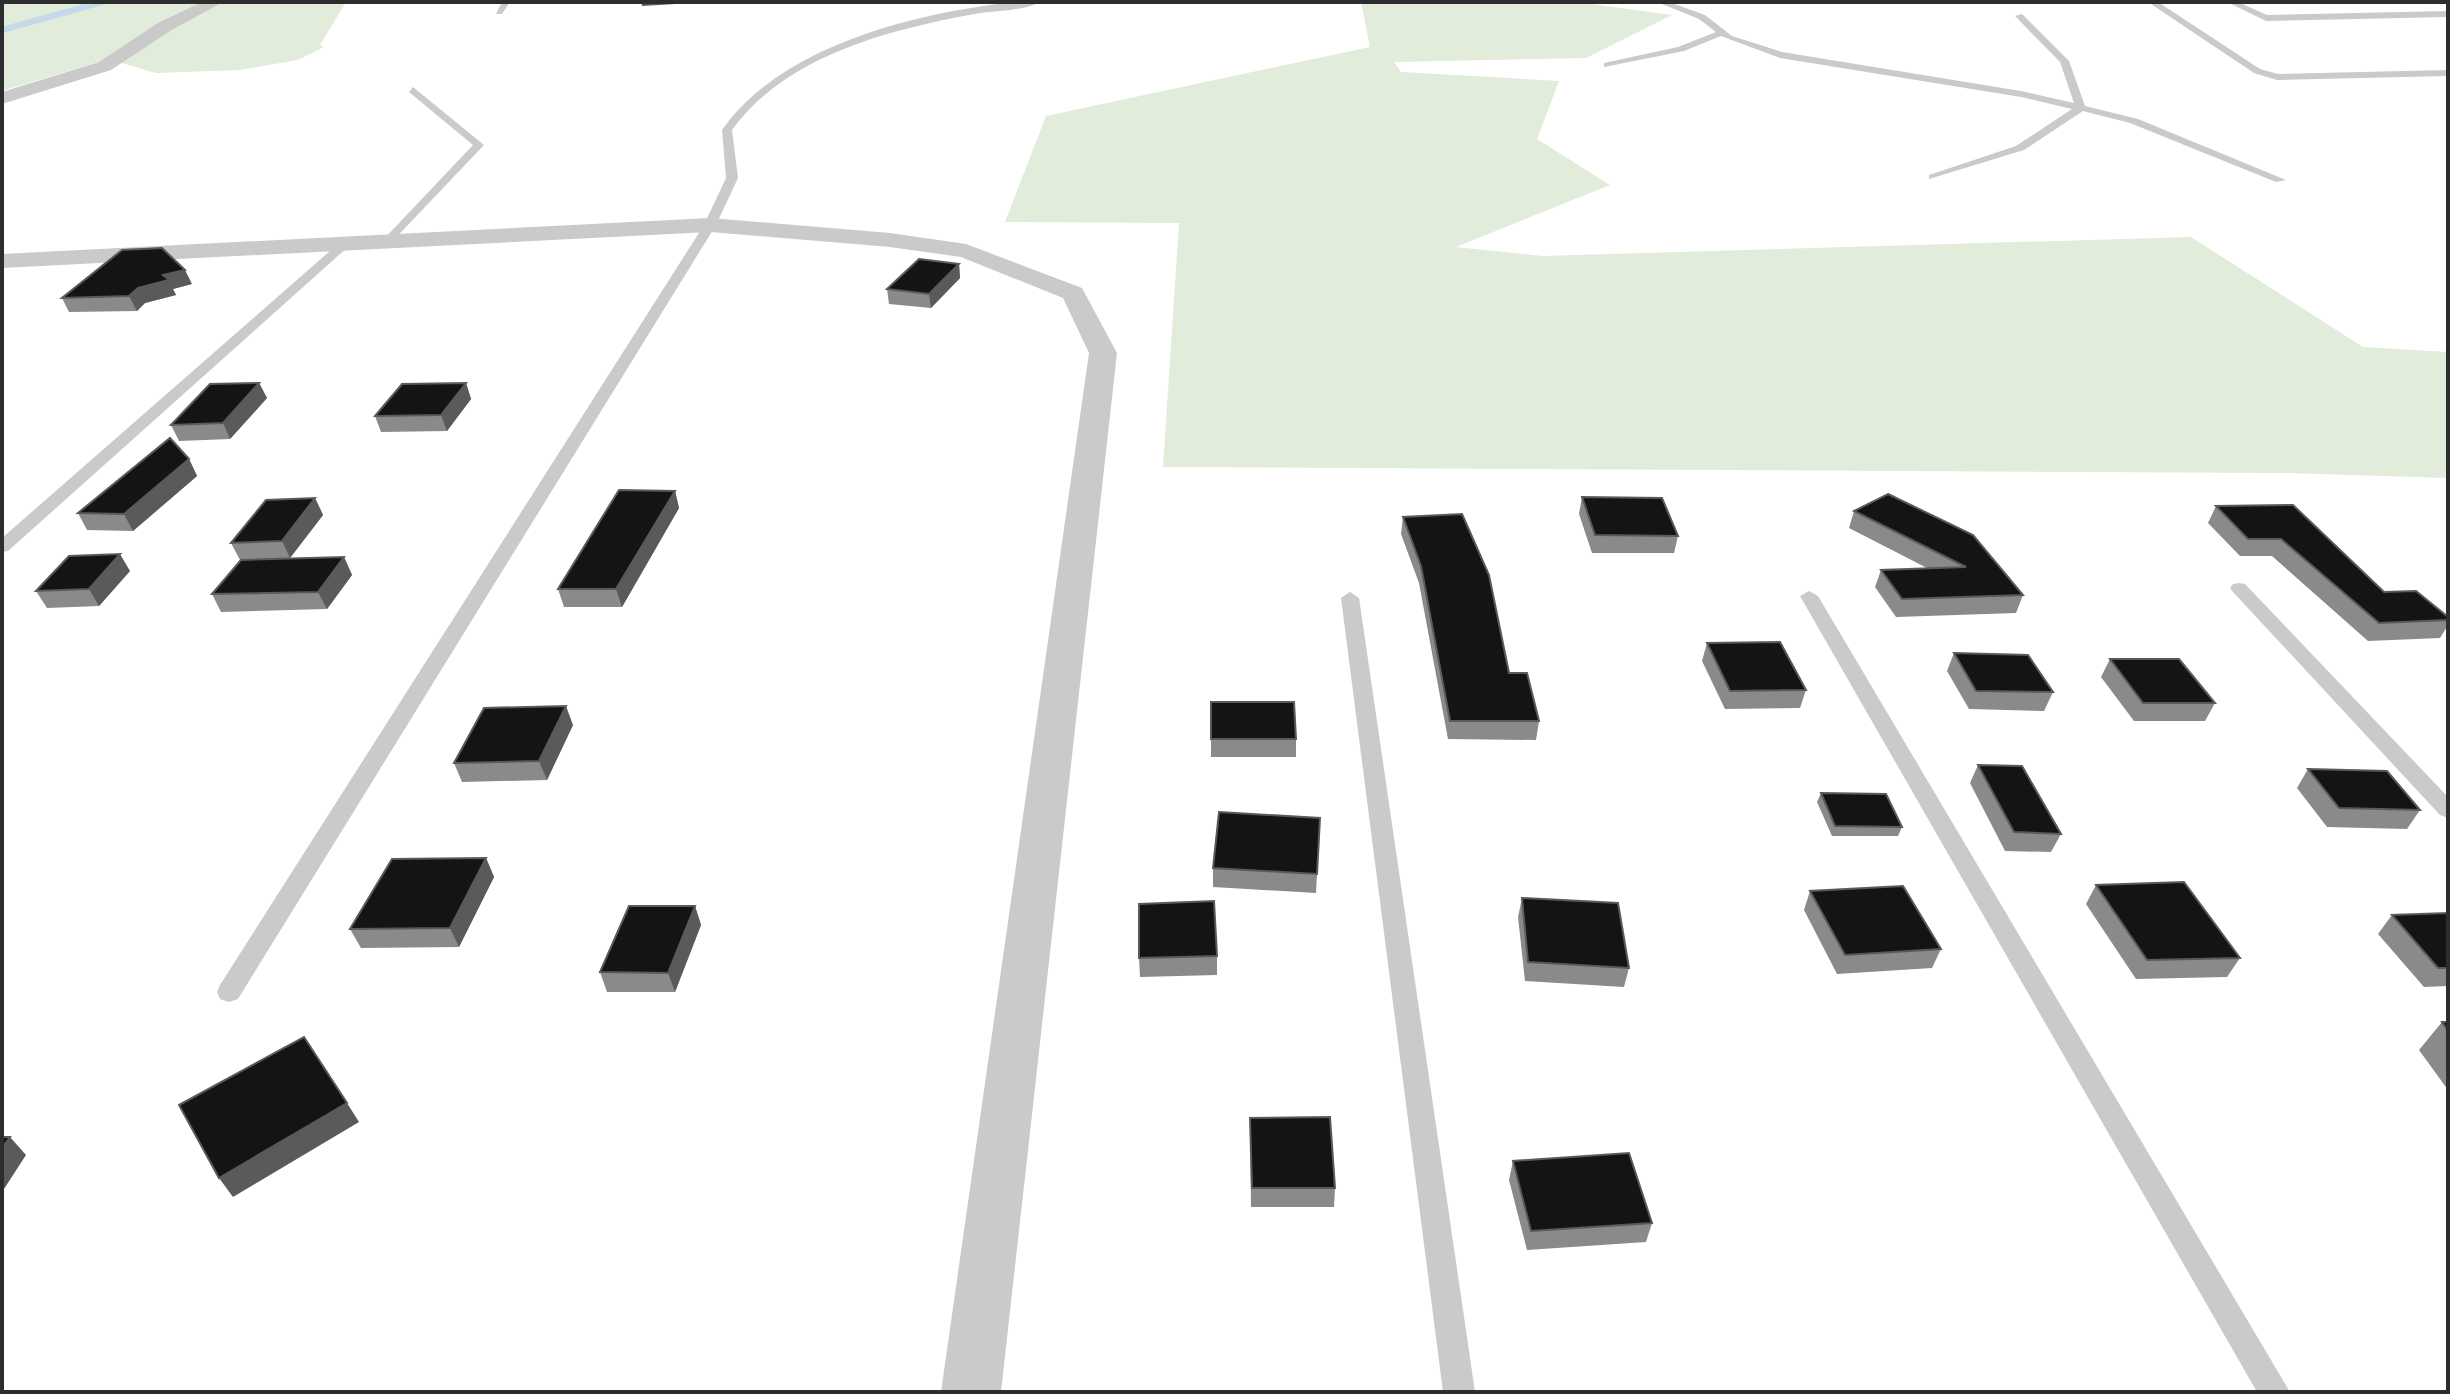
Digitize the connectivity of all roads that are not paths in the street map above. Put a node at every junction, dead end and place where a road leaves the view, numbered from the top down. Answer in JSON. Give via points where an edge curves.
{"nodes":[{"id":1,"x":215,"y":2,"type":"edge"},
{"id":2,"x":506,"y":2,"type":"edge"},
{"id":3,"x":1036,"y":2,"type":"edge"},
{"id":4,"x":1661,"y":2,"type":"edge"},
{"id":5,"x":2152,"y":2,"type":"edge"},
{"id":6,"x":2231,"y":2,"type":"edge"},
{"id":7,"x":499,"y":12,"type":"dead end"},
{"id":8,"x":2448,"y":14,"type":"edge"},
{"id":9,"x":2019,"y":16,"type":"dead end"},
{"id":10,"x":1722,"y":33,"type":"junction"},
{"id":11,"x":1607,"y":65,"type":"dead end"},
{"id":12,"x":2448,"y":73,"type":"edge"},
{"id":13,"x":413,"y":90,"type":"dead end"},
{"id":14,"x":2,"y":98,"type":"edge"},
{"id":15,"x":2081,"y":108,"type":"junction"},
{"id":16,"x":1933,"y":177,"type":"dead end"},
{"id":17,"x":2280,"y":180,"type":"dead end"},
{"id":18,"x":710,"y":225,"type":"junction"},
{"id":19,"x":386,"y":244,"type":"junction"},
{"id":20,"x":343,"y":246,"type":"junction"},
{"id":21,"x":2,"y":261,"type":"edge"},
{"id":22,"x":2,"y":547,"type":"edge"},
{"id":23,"x":2239,"y":588,"type":"dead end"},
{"id":24,"x":1809,"y":596,"type":"dead end"},
{"id":25,"x":1350,"y":598,"type":"dead end"},
{"id":26,"x":2448,"y":810,"type":"edge"},
{"id":27,"x":229,"y":992,"type":"dead end"},
{"id":28,"x":971,"y":1392,"type":"edge"},
{"id":29,"x":1459,"y":1392,"type":"edge"},
{"id":30,"x":2274,"y":1392,"type":"edge"}],
"edges":[{"from":1,"to":14,"type":"street","via":[[164,27],[105,66]]},
{"from":2,"to":7,"type":"lane"},
{"from":3,"to":18,"type":"lane","via":[[970,11],[862,42],[801,65],[754,96],[727,130],[732,178]]},
{"from":4,"to":10,"type":"lane","via":[[1702,17]]},
{"from":5,"to":12,"type":"lane","via":[[2257,71],[2277,77]]},
{"from":6,"to":8,"type":"lane","via":[[2266,18]]},
{"from":9,"to":15,"type":"lane","via":[[2064,61]]},
{"from":10,"to":11,"type":"lane","via":[[1681,49]]},
{"from":10,"to":15,"type":"lane","via":[[1780,55]]},
{"from":13,"to":19,"type":"lane","via":[[479,145]]},
{"from":15,"to":16,"type":"lane","via":[[2020,148]]},
{"from":15,"to":17,"type":"lane","via":[[2134,121]]},
{"from":18,"to":19,"type":"street"},
{"from":18,"to":27,"type":"lane"},
{"from":18,"to":28,"type":"street","via":[[966,251],[1073,293],[1103,353]]},
{"from":19,"to":20,"type":"street"},
{"from":20,"to":21,"type":"street"},
{"from":20,"to":22,"type":"lane"},
{"from":23,"to":26,"type":"lane"},
{"from":24,"to":30,"type":"lane"},
{"from":25,"to":29,"type":"lane"}]}
